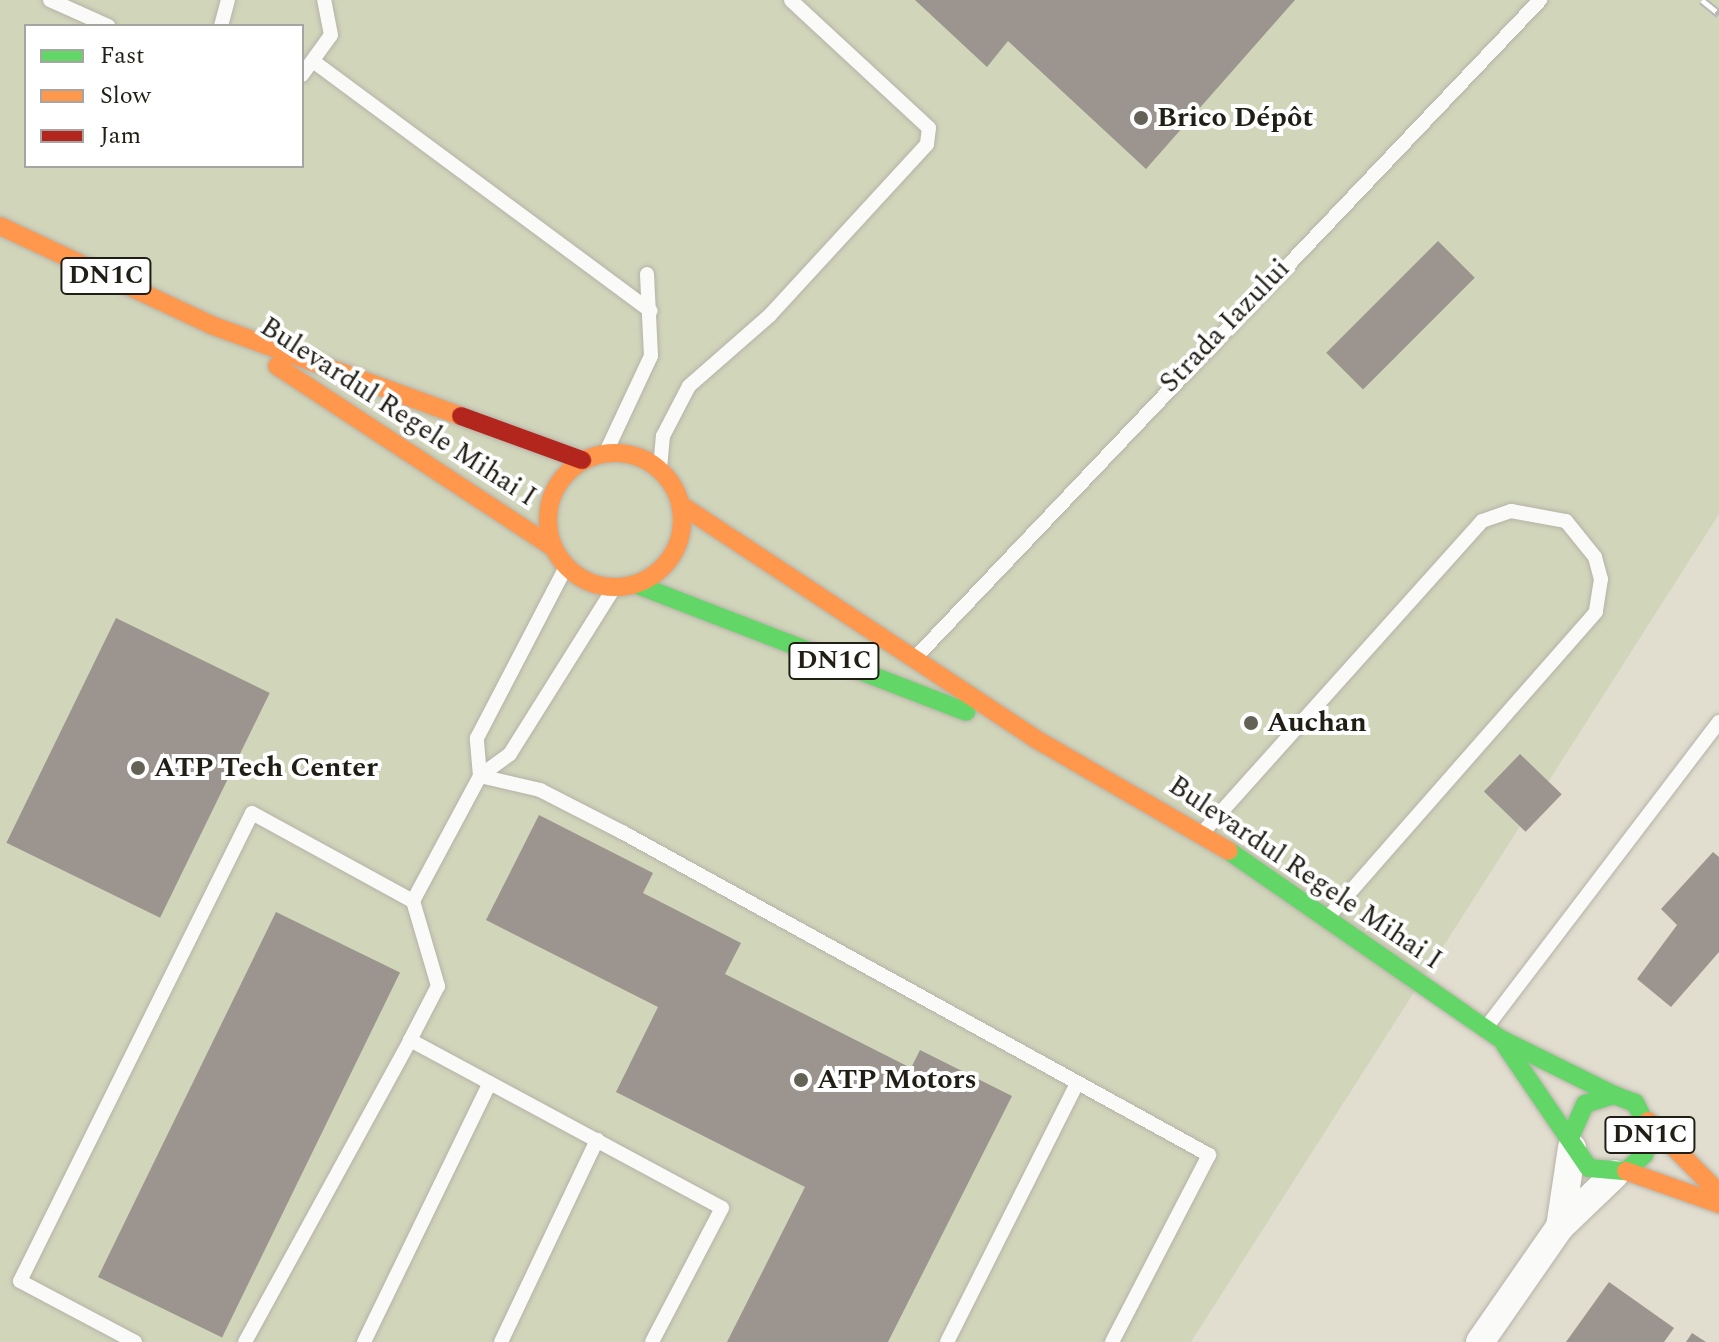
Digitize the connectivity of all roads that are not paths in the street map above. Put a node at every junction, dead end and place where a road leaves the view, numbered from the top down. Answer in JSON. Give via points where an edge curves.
{"nodes":[{"id":1,"x":50,"y":0,"type":"edge"},
{"id":2,"x":228,"y":0,"type":"edge"},
{"id":3,"x":324,"y":0,"type":"edge"},
{"id":4,"x":791,"y":0,"type":"edge"},
{"id":5,"x":1540,"y":0,"type":"edge"},
{"id":6,"x":104,"y":24,"type":"edge"},
{"id":7,"x":222,"y":24,"type":"edge"},
{"id":8,"x":317,"y":64,"type":"junction"},
{"id":9,"x":304,"y":74,"type":"edge"},
{"id":10,"x":0,"y":226,"type":"edge"},
{"id":11,"x":647,"y":274,"type":"dead end"},
{"id":12,"x":651,"y":311,"type":"junction"},
{"id":13,"x":211,"y":325,"type":"junction"},
{"id":14,"x":606,"y":452,"type":"junction"},
{"id":15,"x":582,"y":460,"type":"junction"},
{"id":16,"x":660,"y":469,"type":"junction"},
{"id":17,"x":681,"y":505,"type":"junction"},
{"id":18,"x":553,"y":547,"type":"junction"},
{"id":19,"x":566,"y":567,"type":"junction"},
{"id":20,"x":635,"y":584,"type":"junction"},
{"id":21,"x":614,"y":588,"type":"junction"},
{"id":22,"x":915,"y":658,"type":"junction"},
{"id":23,"x":1719,"y":722,"type":"edge"},
{"id":24,"x":1034,"y":738,"type":"junction"},
{"id":25,"x":480,"y":776,"type":"junction"},
{"id":26,"x":1203,"y":833,"type":"junction"},
{"id":27,"x":413,"y":901,"type":"junction"},
{"id":28,"x":1327,"y":919,"type":"junction"},
{"id":29,"x":1492,"y":1033,"type":"junction"},
{"id":30,"x":410,"y":1040,"type":"junction"},
{"id":31,"x":490,"y":1083,"type":"junction"},
{"id":32,"x":1077,"y":1083,"type":"junction"},
{"id":33,"x":1614,"y":1095,"type":"junction"},
{"id":34,"x":1648,"y":1121,"type":"junction"},
{"id":35,"x":597,"y":1140,"type":"junction"},
{"id":36,"x":1571,"y":1141,"type":"junction"},
{"id":37,"x":1621,"y":1173,"type":"junction"},
{"id":38,"x":1719,"y":1193,"type":"edge"},
{"id":39,"x":1719,"y":1204,"type":"edge"},
{"id":40,"x":1560,"y":1227,"type":"junction"},
{"id":41,"x":135,"y":1342,"type":"edge"},
{"id":42,"x":245,"y":1342,"type":"edge"},
{"id":43,"x":364,"y":1342,"type":"edge"},
{"id":44,"x":501,"y":1342,"type":"edge"},
{"id":45,"x":652,"y":1342,"type":"edge"},
{"id":46,"x":947,"y":1342,"type":"edge"},
{"id":47,"x":1112,"y":1342,"type":"edge"},
{"id":48,"x":1480,"y":1342,"type":"edge"}],
"edges":[{"from":1,"to":6,"type":"lane"},
{"from":2,"to":7,"type":"lane"},
{"from":3,"to":8,"type":"lane","via":[[331,35]]},
{"from":4,"to":16,"type":"lane","via":[[929,128],[927,144],[770,315],[710,362],[674,412]]},
{"from":5,"to":22,"type":"lane","name":"Strada Iazului"},
{"from":8,"to":9,"type":"lane"},
{"from":8,"to":12,"type":"lane"},
{"from":10,"to":13,"type":"main road","name":"Bulevardul Regele Mihai I","number":"DN1C"},
{"from":11,"to":12,"type":"lane"},
{"from":12,"to":14,"type":"lane","via":[[651,356]]},
{"from":13,"to":15,"type":"main road","name":"Bulevardul Regele Mihai I","number":"DN1C"},
{"from":13,"to":18,"type":"main road","name":"Bulevardul Regele Mihai I","number":"DN1C"},
{"from":14,"to":15,"type":"main road"},
{"from":14,"to":16,"type":"main road"},
{"from":15,"to":18,"type":"main road","number":"DN1C","via":[[566,472],[548,507]]},
{"from":16,"to":17,"type":"main road","number":"DN1C"},
{"from":17,"to":20,"type":"main road","via":[[680,535],[668,563]]},
{"from":17,"to":22,"type":"main road","name":"Bulevardul Regele Mihai I","number":"DN1C"},
{"from":18,"to":19,"type":"main road","number":"DN1C"},
{"from":19,"to":21,"type":"main road"},
{"from":19,"to":25,"type":"lane","via":[[477,738]]},
{"from":20,"to":21,"type":"main road"},
{"from":20,"to":24,"type":"main road","name":"Bulevardul Regele Mihai I","number":"DN1C"},
{"from":21,"to":25,"type":"lane","via":[[510,754]]},
{"from":22,"to":24,"type":"main road","name":"Bulevardul Regele Mihai I","number":"DN1C"},
{"from":23,"to":29,"type":"lane","via":[[1666,782]]},
{"from":24,"to":26,"type":"main road","name":"Bulevardul Regele Mihai I","number":"DN1C"},
{"from":25,"to":27,"type":"lane"},
{"from":25,"to":32,"type":"lane","via":[[540,790],[636,839]]},
{"from":26,"to":28,"type":"main road","name":"Bulevardul Regele Mihai I","number":"DN1C"},
{"from":26,"to":28,"type":"lane","via":[[1482,521],[1511,511],[1542,511],[1566,521],[1595,557],[1601,579],[1596,612]]},
{"from":27,"to":30,"type":"lane","via":[[438,986]]},
{"from":27,"to":41,"type":"lane","via":[[252,813],[20,1281]]},
{"from":28,"to":29,"type":"main road","name":"Bulevardul Regele Mihai I","number":"DN1C"},
{"from":29,"to":33,"type":"main road","name":"Bulevardul Regele Mihai I","number":"DN1C"},
{"from":29,"to":36,"type":"main road","name":"Bulevardul Regele Mihai I","number":"DN1C"},
{"from":30,"to":31,"type":"lane"},
{"from":30,"to":42,"type":"lane"},
{"from":31,"to":35,"type":"lane"},
{"from":31,"to":43,"type":"lane"},
{"from":32,"to":46,"type":"lane"},
{"from":32,"to":47,"type":"lane","via":[[1209,1155]]},
{"from":33,"to":34,"type":"main road","number":"DN1C","via":[[1635,1103]]},
{"from":33,"to":36,"type":"main road","number":"DN1C","via":[[1585,1104]]},
{"from":34,"to":37,"type":"main road","number":"DN1C","via":[[1644,1155]]},
{"from":34,"to":38,"type":"main road","number":"DN1C"},
{"from":35,"to":44,"type":"lane"},
{"from":35,"to":45,"type":"lane","via":[[722,1208]]},
{"from":36,"to":37,"type":"main road","number":"DN1C","via":[[1589,1168]]},
{"from":36,"to":40,"type":"street"},
{"from":37,"to":39,"type":"main road","number":"DN1C"},
{"from":37,"to":40,"type":"street"},
{"from":40,"to":48,"type":"street"}]}
